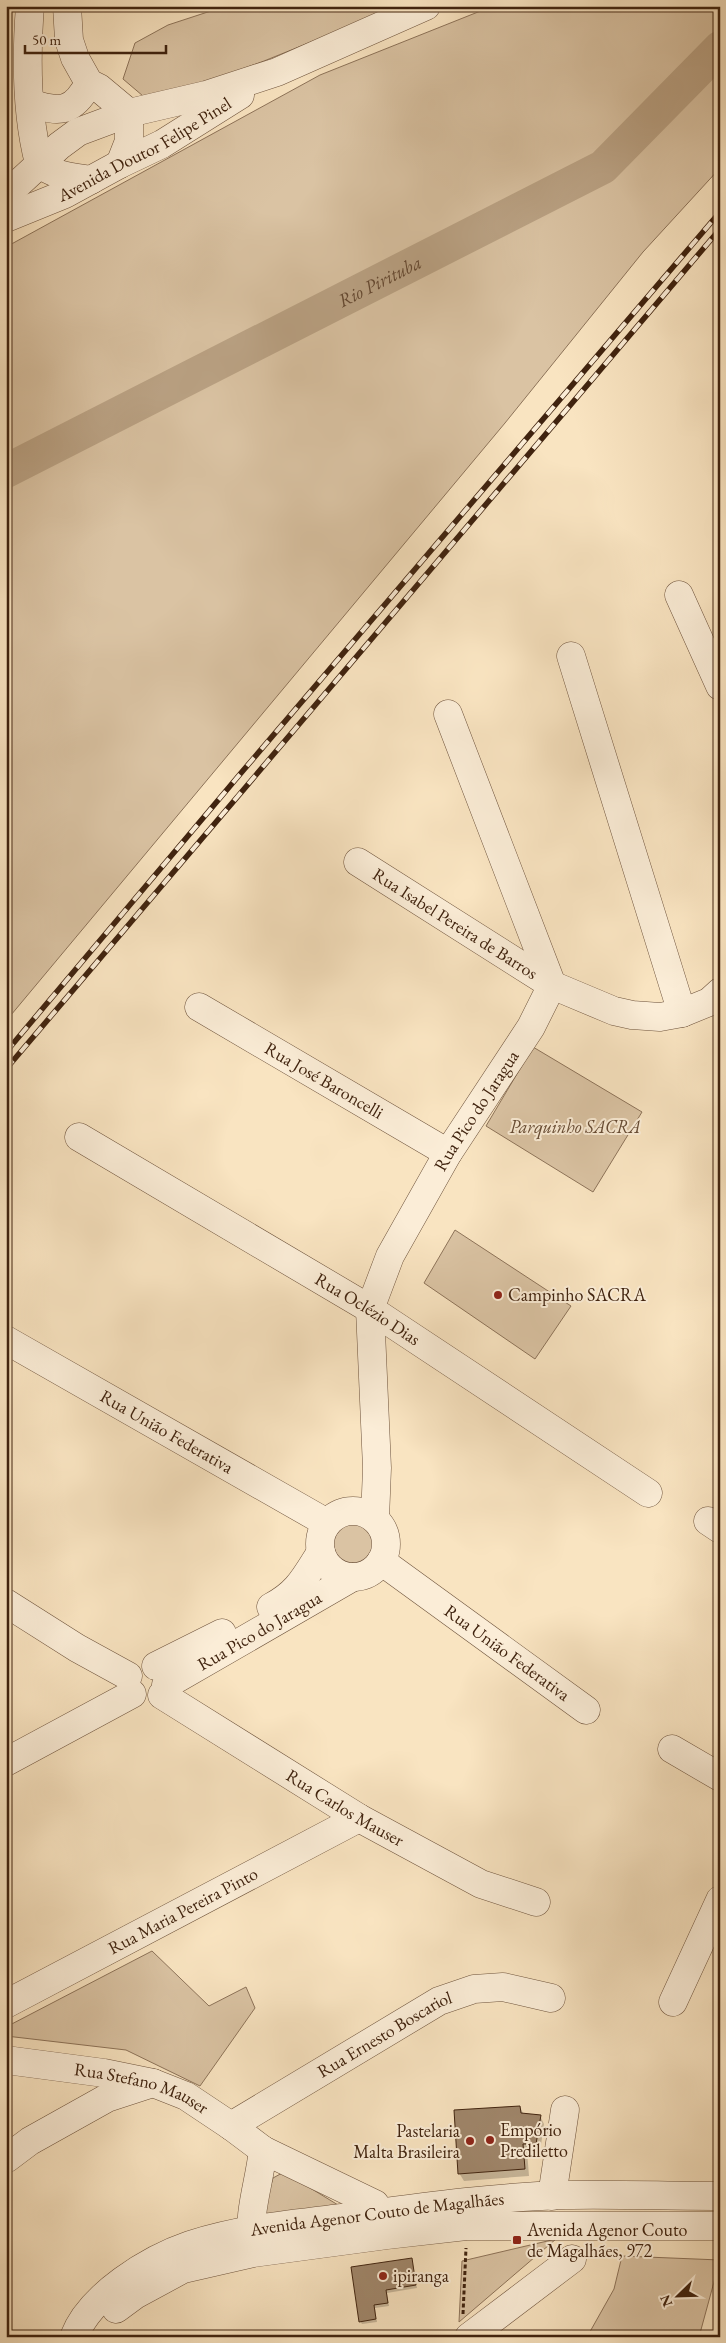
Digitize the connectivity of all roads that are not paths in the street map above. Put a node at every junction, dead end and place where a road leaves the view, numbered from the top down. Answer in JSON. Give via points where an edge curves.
{"nodes":[{"id":1,"x":30,"y":6,"type":"edge"},
{"id":2,"x":67,"y":6,"type":"edge"},
{"id":3,"x":426,"y":6,"type":"edge"},
{"id":4,"x":277,"y":72,"type":"junction"},
{"id":5,"x":89,"y":83,"type":"junction"},
{"id":6,"x":30,"y":103,"type":"junction"},
{"id":7,"x":129,"y":113,"type":"junction"},
{"id":8,"x":39,"y":163,"type":"junction"},
{"id":9,"x":120,"y":164,"type":"junction"},
{"id":10,"x":91,"y":180,"type":"junction"},
{"id":11,"x":6,"y":195,"type":"edge"},
{"id":12,"x":6,"y":218,"type":"edge"},
{"id":13,"x":679,"y":595,"type":"dead end"},
{"id":14,"x":571,"y":656,"type":"dead end"},
{"id":15,"x":720,"y":686,"type":"edge"},
{"id":16,"x":448,"y":714,"type":"dead end"},
{"id":17,"x":358,"y":862,"type":"dead end"},
{"id":18,"x":552,"y":985,"type":"junction"},
{"id":19,"x":720,"y":992,"type":"edge"},
{"id":20,"x":199,"y":1007,"type":"dead end"},
{"id":21,"x":682,"y":1012,"type":"junction"},
{"id":22,"x":79,"y":1137,"type":"dead end"},
{"id":23,"x":448,"y":1153,"type":"junction"},
{"id":24,"x":370,"y":1310,"type":"junction"},
{"id":25,"x":6,"y":1340,"type":"edge"},
{"id":26,"x":648,"y":1493,"type":"dead end"},
{"id":27,"x":375,"y":1520,"type":"junction"},
{"id":28,"x":327,"y":1523,"type":"junction"},
{"id":29,"x":321,"y":1552,"type":"junction"},
{"id":30,"x":380,"y":1561,"type":"junction"},
{"id":31,"x":353,"y":1577,"type":"junction"},
{"id":32,"x":6,"y":1603,"type":"edge"},
{"id":33,"x":161,"y":1682,"type":"junction"},
{"id":34,"x":130,"y":1685,"type":"junction"},
{"id":35,"x":586,"y":1710,"type":"dead end"},
{"id":36,"x":672,"y":1749,"type":"dead end"},
{"id":37,"x":6,"y":1762,"type":"edge"},
{"id":38,"x":720,"y":1777,"type":"edge"},
{"id":39,"x":359,"y":1818,"type":"junction"},
{"id":40,"x":720,"y":1900,"type":"edge"},
{"id":41,"x":536,"y":1902,"type":"dead end"},
{"id":42,"x":551,"y":1998,"type":"dead end"},
{"id":43,"x":673,"y":2002,"type":"dead end"},
{"id":44,"x":6,"y":2004,"type":"edge"},
{"id":45,"x":6,"y":2060,"type":"edge"},
{"id":46,"x":153,"y":2083,"type":"junction"},
{"id":47,"x":565,"y":2110,"type":"dead end"},
{"id":48,"x":231,"y":2126,"type":"junction"},
{"id":49,"x":263,"y":2150,"type":"junction"},
{"id":50,"x":6,"y":2159,"type":"edge"},
{"id":51,"x":353,"y":2192,"type":"junction"},
{"id":52,"x":559,"y":2196,"type":"junction"},
{"id":53,"x":720,"y":2196,"type":"edge"},
{"id":54,"x":411,"y":2209,"type":"junction"},
{"id":55,"x":383,"y":2224,"type":"junction"},
{"id":56,"x":720,"y":2226,"type":"edge"},
{"id":57,"x":251,"y":2241,"type":"junction"},
{"id":58,"x":572,"y":2259,"type":"dead end"},
{"id":59,"x":466,"y":2327,"type":"edge"},
{"id":60,"x":74,"y":2337,"type":"edge"},
{"id":61,"x":90,"y":2337,"type":"edge"}],
"edges":[{"from":1,"to":6,"type":"street"},
{"from":2,"to":5,"type":"street","via":[[69,40]]},
{"from":3,"to":4,"type":"street","name":"Avenida Doutor Felipe Pinel"},
{"from":4,"to":7,"type":"street","name":"Avenida Doutor Felipe Pinel","via":[[206,96]]},
{"from":4,"to":9,"type":"street","name":"Avenida Doutor Felipe Pinel","via":[[162,144]]},
{"from":5,"to":6,"type":"street","via":[[82,97],[68,108],[52,110]]},
{"from":5,"to":7,"type":"street"},
{"from":6,"to":8,"type":"street"},
{"from":7,"to":8,"type":"street","name":"Avenida Doutor Felipe Pinel","via":[[78,132]]},
{"from":7,"to":9,"type":"street","via":[[129,141]]},
{"from":8,"to":10,"type":"street","via":[[50,172]]},
{"from":8,"to":11,"type":"street","name":"Avenida Doutor Felipe Pinel"},
{"from":9,"to":10,"type":"street","name":"Avenida Doutor Felipe Pinel"},
{"from":10,"to":12,"type":"street","name":"Avenida Doutor Felipe Pinel"},
{"from":13,"to":15,"type":"street"},
{"from":14,"to":21,"type":"street"},
{"from":16,"to":18,"type":"street"},
{"from":17,"to":18,"type":"street","name":"Rua Isabel Pereira de Barros"},
{"from":18,"to":21,"type":"street","name":"Rua Isabel Pereira de Barros","via":[[614,1011],[632,1015],[660,1017]]},
{"from":18,"to":23,"type":"street","name":"Rua Pico do Jaragua","via":[[531,1027]]},
{"from":19,"to":21,"type":"street","name":"Rua Isabel Pereira de Barros","via":[[709,1002]]},
{"from":20,"to":23,"type":"street","name":"Rua José Baroncelli"},
{"from":22,"to":24,"type":"street","name":"Rua Oclézio Dias"},
{"from":23,"to":24,"type":"street","name":"Rua Pico do Jaragua","via":[[390,1256]]},
{"from":24,"to":26,"type":"street","name":"Rua Oclézio Dias"},
{"from":24,"to":27,"type":"street","name":"Rua Pico do Jaragua","via":[[377,1468]]},
{"from":25,"to":28,"type":"street","name":"Rua União Federativa"},
{"from":27,"to":28,"type":"street","via":[[366,1514],[345,1511]]},
{"from":27,"to":30,"type":"street","via":[[386,1540]]},
{"from":28,"to":29,"type":"street","via":[[322,1531]]},
{"from":29,"to":31,"type":"street","via":[[332,1569]]},
{"from":29,"to":33,"type":"street","name":"Rua Pico do Jaragua","via":[[290,1596]]},
{"from":30,"to":31,"type":"street","via":[[373,1570]]},
{"from":30,"to":35,"type":"street","name":"Rua União Federativa"},
{"from":31,"to":33,"type":"street","name":"Rua Pico do Jaragua"},
{"from":32,"to":34,"type":"street"},
{"from":33,"to":34,"type":"street","via":[[150,1664],[139,1666]]},
{"from":33,"to":39,"type":"street","name":"Rua Carlos Mauser"},
{"from":34,"to":37,"type":"street"},
{"from":36,"to":38,"type":"street"},
{"from":39,"to":41,"type":"street","name":"Rua Carlos Mauser","via":[[481,1884]]},
{"from":39,"to":44,"type":"street","name":"Rua Maria Pereira Pinto"},
{"from":40,"to":43,"type":"street"},
{"from":42,"to":48,"type":"street","name":"Rua Ernesto Boscariol","via":[[502,1987],[474,1989],[439,2001]]},
{"from":45,"to":46,"type":"street","name":"Rua Stefano Mauser"},
{"from":46,"to":48,"type":"street","name":"Rua Stefano Mauser","via":[[186,2096]]},
{"from":46,"to":50,"type":"street","via":[[106,2098],[30,2141]]},
{"from":47,"to":52,"type":"street"},
{"from":48,"to":49,"type":"street","name":"Rua Stefano Mauser"},
{"from":49,"to":51,"type":"street","name":"Rua Stefano Mauser"},
{"from":49,"to":57,"type":"street","via":[[251,2207]]},
{"from":51,"to":54,"type":"street","name":"Rua Stefano Mauser","via":[[390,2199]]},
{"from":51,"to":55,"type":"street","name":"Rua Stefano Mauser","via":[[375,2204]]},
{"from":52,"to":53,"type":"street","name":"Avenida Agenor Couto de Magalhães"},
{"from":52,"to":54,"type":"street","name":"Avenida Agenor Couto de Magalhães"},
{"from":54,"to":55,"type":"street","name":"Avenida Agenor Couto de Magalhães"},
{"from":55,"to":56,"type":"street","name":"Avenida Agenor Couto de Magalhães"},
{"from":55,"to":57,"type":"street","name":"Avenida Agenor Couto de Magalhães"},
{"from":57,"to":60,"type":"street","name":"Avenida Agenor Couto de Magalhães","via":[[191,2245],[146,2265],[97,2302]]},
{"from":57,"to":61,"type":"street","name":"Avenida Agenor Couto de Magalhães","via":[[159,2281],[108,2315]]},
{"from":58,"to":59,"type":"street"}]}
